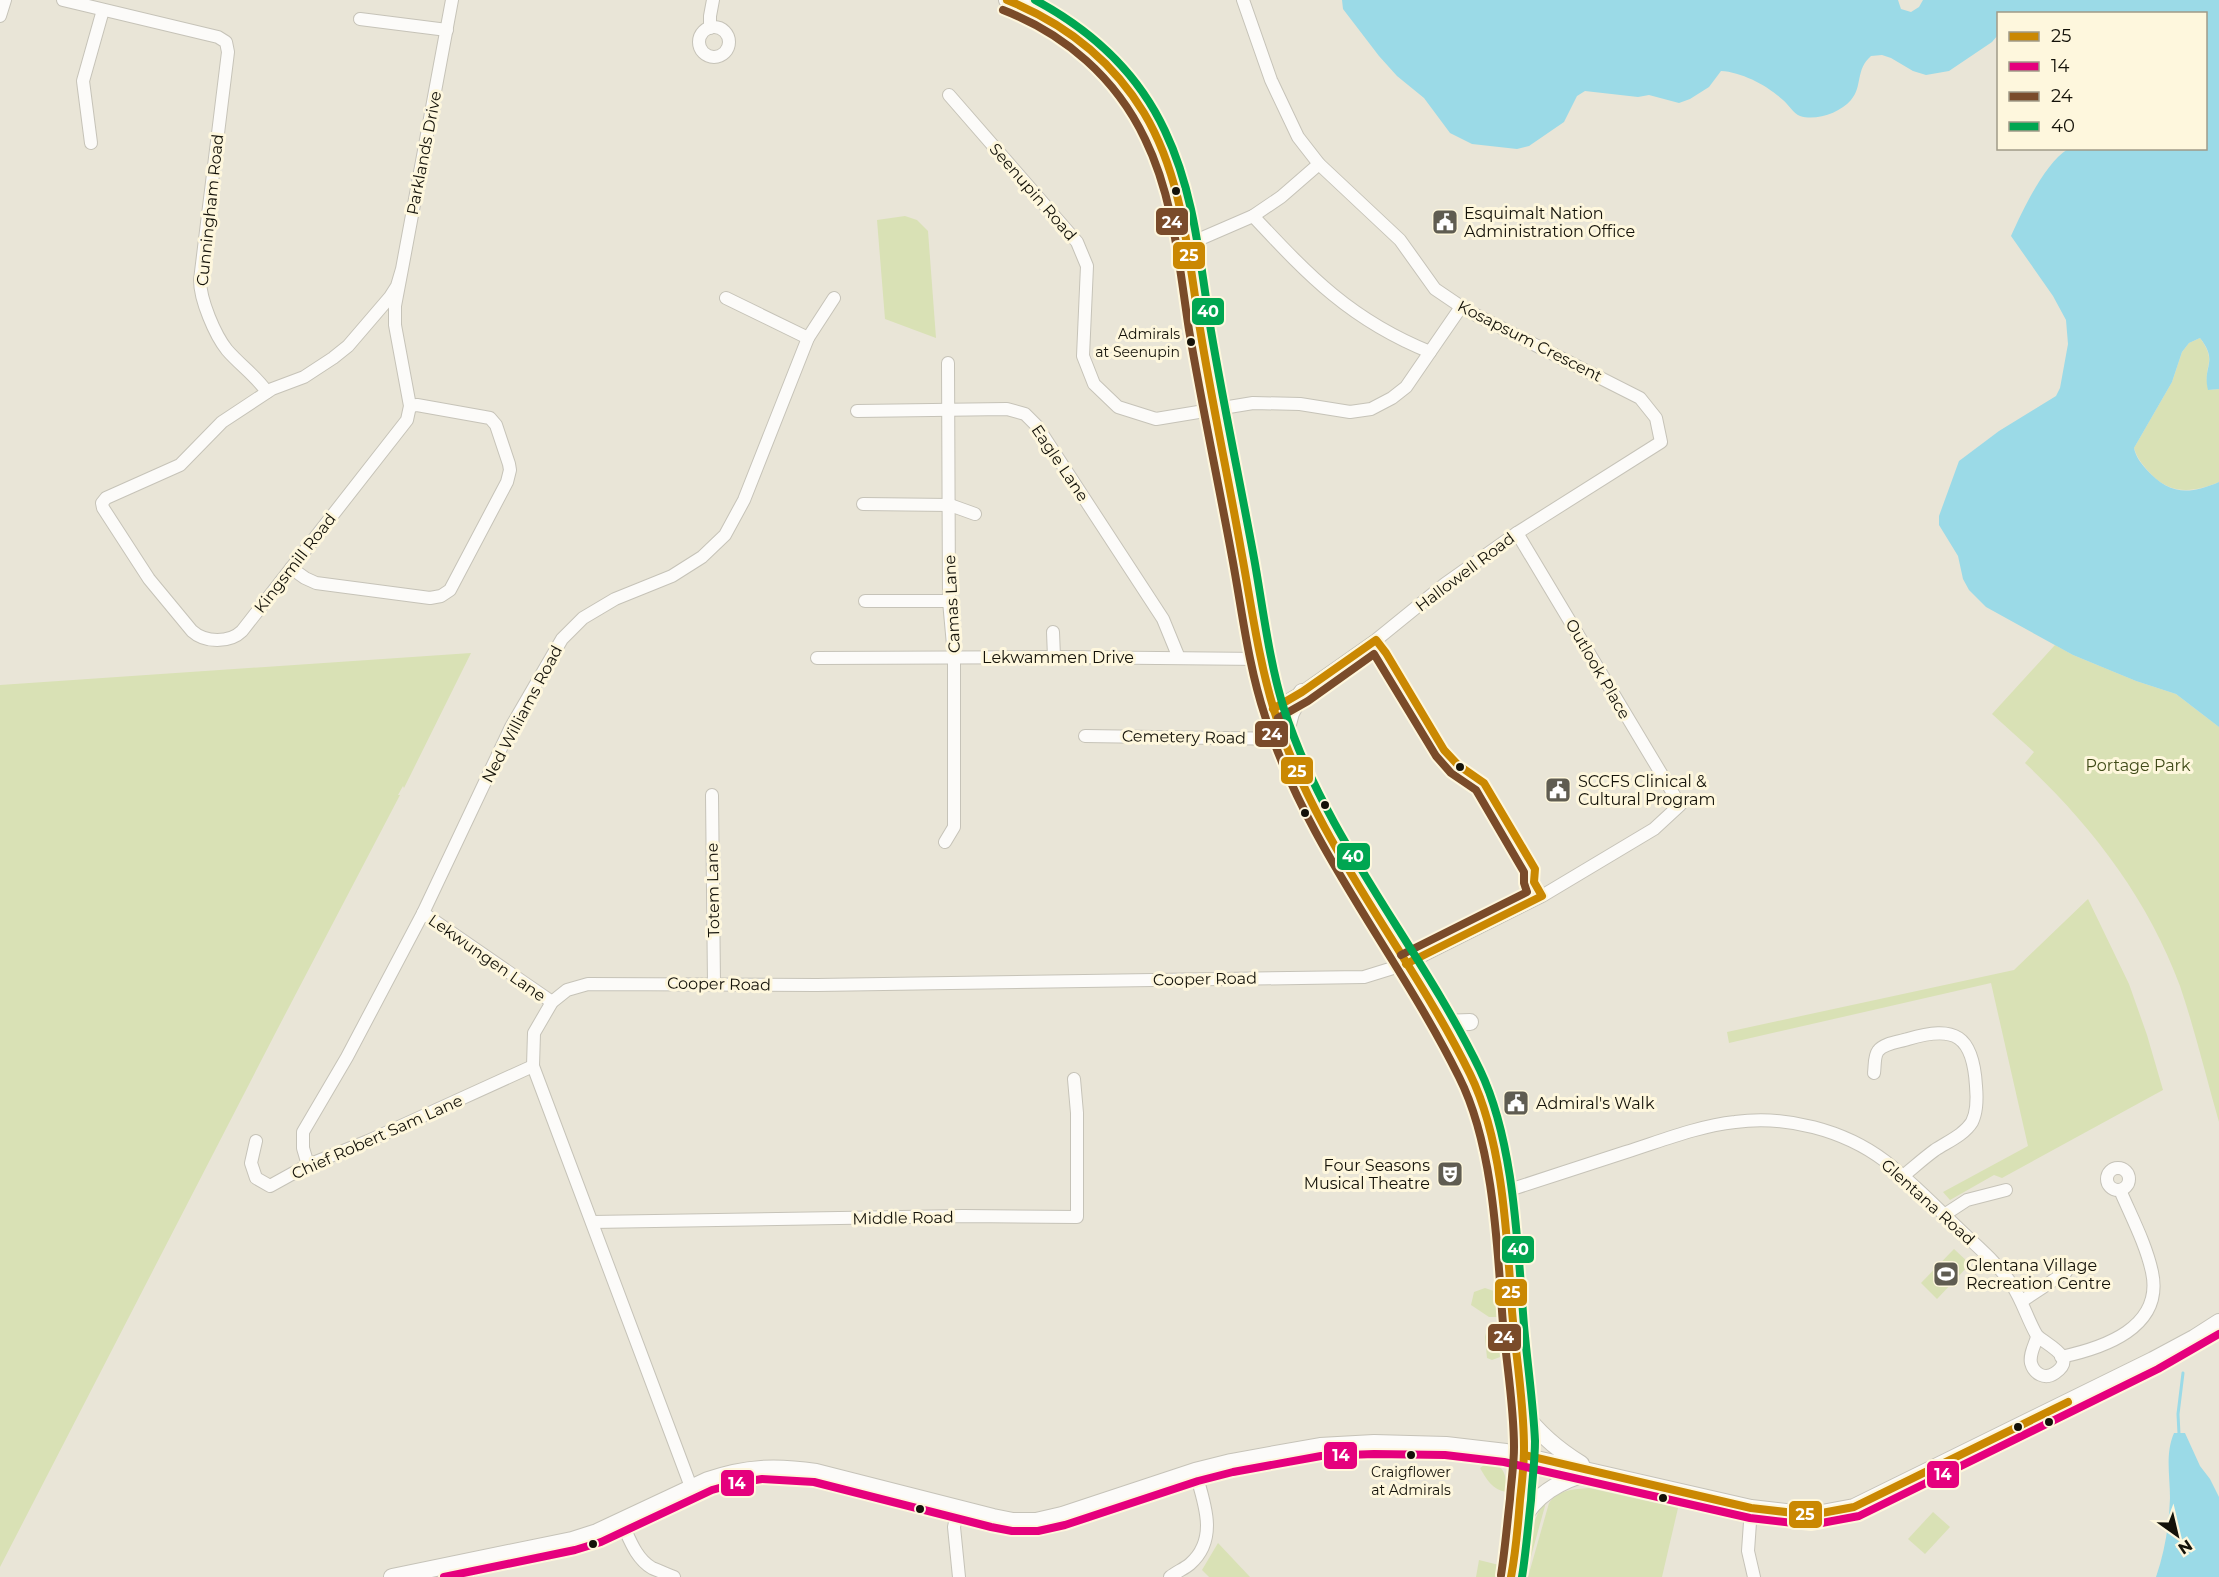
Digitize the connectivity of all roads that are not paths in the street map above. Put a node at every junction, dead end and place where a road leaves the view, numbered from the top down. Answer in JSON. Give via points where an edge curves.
{"nodes":[{"id":1,"x":5,"y":0,"type":"edge"},
{"id":2,"x":63,"y":0,"type":"edge"},
{"id":3,"x":452,"y":0,"type":"edge"},
{"id":4,"x":713,"y":0,"type":"edge"},
{"id":5,"x":1006,"y":0,"type":"edge"},
{"id":6,"x":1243,"y":0,"type":"edge"},
{"id":7,"x":103,"y":10,"type":"junction"},
{"id":8,"x":0,"y":16,"type":"edge"},
{"id":9,"x":360,"y":19,"type":"dead end"},
{"id":10,"x":710,"y":28,"type":"dead end"},
{"id":11,"x":447,"y":30,"type":"junction"},
{"id":12,"x":949,"y":95,"type":"dead end"},
{"id":13,"x":91,"y":143,"type":"dead end"},
{"id":14,"x":1319,"y":164,"type":"junction"},
{"id":15,"x":1252,"y":216,"type":"junction"},
{"id":16,"x":1186,"y":245,"type":"junction"},
{"id":17,"x":726,"y":298,"type":"dead end"},
{"id":18,"x":834,"y":298,"type":"dead end"},
{"id":19,"x":391,"y":303,"type":"junction"},
{"id":20,"x":1461,"y":307,"type":"junction"},
{"id":21,"x":808,"y":338,"type":"junction"},
{"id":22,"x":1430,"y":352,"type":"junction"},
{"id":23,"x":948,"y":363,"type":"dead end"},
{"id":24,"x":267,"y":392,"type":"junction"},
{"id":25,"x":410,"y":406,"type":"junction"},
{"id":26,"x":949,"y":408,"type":"junction"},
{"id":27,"x":1214,"y":409,"type":"junction"},
{"id":28,"x":857,"y":411,"type":"dead end"},
{"id":29,"x":1661,"y":442,"type":"joint"},
{"id":30,"x":102,"y":503,"type":"joint"},
{"id":31,"x":863,"y":504,"type":"dead end"},
{"id":32,"x":950,"y":505,"type":"junction"},
{"id":33,"x":975,"y":514,"type":"dead end"},
{"id":34,"x":1517,"y":533,"type":"junction"},
{"id":35,"x":291,"y":568,"type":"junction"},
{"id":36,"x":865,"y":601,"type":"dead end"},
{"id":37,"x":949,"y":601,"type":"junction"},
{"id":38,"x":1053,"y":632,"type":"dead end"},
{"id":39,"x":954,"y":656,"type":"junction"},
{"id":40,"x":1054,"y":657,"type":"junction"},
{"id":41,"x":817,"y":658,"type":"dead end"},
{"id":42,"x":1179,"y":658,"type":"junction"},
{"id":43,"x":1262,"y":659,"type":"junction"},
{"id":44,"x":1302,"y":692,"type":"junction"},
{"id":45,"x":1273,"y":710,"type":"junction"},
{"id":46,"x":1085,"y":736,"type":"dead end"},
{"id":47,"x":1284,"y":738,"type":"junction"},
{"id":48,"x":712,"y":795,"type":"dead end"},
{"id":49,"x":1680,"y":805,"type":"joint"},
{"id":50,"x":945,"y":842,"type":"dead end"},
{"id":51,"x":423,"y":913,"type":"junction"},
{"id":52,"x":1406,"y":964,"type":"junction"},
{"id":53,"x":714,"y":984,"type":"junction"},
{"id":54,"x":552,"y":1002,"type":"junction"},
{"id":55,"x":1441,"y":1023,"type":"junction"},
{"id":56,"x":1455,"y":1047,"type":"junction"},
{"id":57,"x":534,"y":1066,"type":"junction"},
{"id":58,"x":1874,"y":1073,"type":"dead end"},
{"id":59,"x":1074,"y":1079,"type":"dead end"},
{"id":60,"x":256,"y":1141,"type":"dead end"},
{"id":61,"x":308,"y":1165,"type":"junction"},
{"id":62,"x":1903,"y":1176,"type":"junction"},
{"id":63,"x":2006,"y":1190,"type":"dead end"},
{"id":64,"x":2120,"y":1190,"type":"dead end"},
{"id":65,"x":1500,"y":1193,"type":"junction"},
{"id":66,"x":1944,"y":1215,"type":"junction"},
{"id":67,"x":592,"y":1222,"type":"junction"},
{"id":68,"x":2066,"y":1272,"type":"dead end"},
{"id":69,"x":2022,"y":1301,"type":"junction"},
{"id":70,"x":2219,"y":1322,"type":"edge"},
{"id":71,"x":2037,"y":1337,"type":"junction"},
{"id":72,"x":2061,"y":1357,"type":"junction"},
{"id":73,"x":1522,"y":1411,"type":"junction"},
{"id":74,"x":1524,"y":1455,"type":"junction"},
{"id":75,"x":1196,"y":1471,"type":"junction"},
{"id":76,"x":1592,"y":1472,"type":"junction"},
{"id":77,"x":690,"y":1487,"type":"junction"},
{"id":78,"x":1751,"y":1508,"type":"junction"},
{"id":79,"x":958,"y":1509,"type":"junction"},
{"id":80,"x":621,"y":1521,"type":"junction"},
{"id":81,"x":1517,"y":1531,"type":"junction"},
{"id":82,"x":467,"y":1570,"type":"edge"},
{"id":83,"x":392,"y":1577,"type":"edge"},
{"id":84,"x":674,"y":1577,"type":"edge"},
{"id":85,"x":959,"y":1577,"type":"edge"},
{"id":86,"x":1170,"y":1577,"type":"edge"},
{"id":87,"x":1511,"y":1577,"type":"edge"},
{"id":88,"x":1754,"y":1577,"type":"edge"}],
"edges":[{"from":1,"to":8,"type":"street"},
{"from":2,"to":7,"type":"street"},
{"from":3,"to":11,"type":"street","name":"Parklands Drive"},
{"from":4,"to":10,"type":"street"},
{"from":5,"to":16,"type":"main road","via":[[1039,13],[1076,37],[1107,65],[1135,100],[1156,136],[1172,182]]},
{"from":6,"to":14,"type":"street","name":"Kosapsum Crescent","via":[[1285,114]]},
{"from":7,"to":13,"type":"street","via":[[83,81]]},
{"from":7,"to":24,"type":"street","name":"Cunningham Road","via":[[226,42],[201,293],[224,346]]},
{"from":9,"to":11,"type":"street"},
{"from":11,"to":19,"type":"street","name":"Parklands Drive","via":[[402,269]]},
{"from":12,"to":27,"type":"street","name":"Seenupin Road","via":[[1077,242],[1086,266],[1083,356],[1094,384],[1118,407],[1156,419]]},
{"from":14,"to":15,"type":"street"},
{"from":14,"to":20,"type":"street","name":"Kosapsum Crescent","via":[[1400,240],[1435,289]]},
{"from":15,"to":16,"type":"street"},
{"from":15,"to":22,"type":"street","via":[[1336,300],[1362,318]]},
{"from":16,"to":27,"type":"main road"},
{"from":17,"to":21,"type":"street"},
{"from":18,"to":21,"type":"street","name":"Ned Williams Road"},
{"from":19,"to":24,"type":"street","name":"Parklands Drive","via":[[339,355],[304,377]]},
{"from":19,"to":25,"type":"street"},
{"from":20,"to":22,"type":"street","name":"Seenupin Road"},
{"from":20,"to":29,"type":"street","name":"Kosapsum Crescent","via":[[1630,392],[1648,405],[1656,418]]},
{"from":21,"to":51,"type":"street","name":"Ned Williams Road","via":[[744,500],[725,535],[702,557],[672,576],[615,599],[583,618],[562,639],[511,727]]},
{"from":22,"to":27,"type":"street","name":"Seenupin Road","via":[[1406,387],[1371,409],[1350,412],[1300,404],[1253,403]]},
{"from":23,"to":26,"type":"street","name":"Camas Lane"},
{"from":24,"to":30,"type":"street","name":"Parklands Drive","via":[[217,426],[180,465]]},
{"from":25,"to":35,"type":"street","name":"Kingsmill Road","via":[[407,420]]},
{"from":25,"to":35,"type":"street","via":[[490,418],[509,464],[507,482],[454,585],[441,596],[430,598],[316,583]]},
{"from":26,"to":28,"type":"street","name":"Eagle Lane"},
{"from":26,"to":32,"type":"street","name":"Camas Lane"},
{"from":26,"to":42,"type":"street","name":"Eagle Lane","via":[[1007,409],[1025,414],[1037,426],[1163,620]]},
{"from":27,"to":43,"type":"main road"},
{"from":29,"to":34,"type":"street","name":"Hallowell Road"},
{"from":30,"to":35,"type":"street","name":"Kingsmill Road","via":[[155,587],[200,637],[224,639],[238,634]]},
{"from":31,"to":32,"type":"street"},
{"from":32,"to":33,"type":"street"},
{"from":32,"to":37,"type":"street","name":"Camas Lane"},
{"from":34,"to":44,"type":"street","name":"Hallowell Road"},
{"from":34,"to":49,"type":"street","name":"Outlook Place"},
{"from":36,"to":37,"type":"street"},
{"from":37,"to":39,"type":"street","name":"Camas Lane"},
{"from":38,"to":40,"type":"street"},
{"from":39,"to":40,"type":"street","name":"Lekwammen Drive"},
{"from":39,"to":41,"type":"street","name":"Lekwammen Drive"},
{"from":39,"to":50,"type":"street","name":"Camas Lane","via":[[954,827]]},
{"from":40,"to":42,"type":"street","name":"Lekwammen Drive"},
{"from":42,"to":43,"type":"street","name":"Lekwammen Drive"},
{"from":43,"to":45,"type":"main road"},
{"from":44,"to":45,"type":"street","name":"Hallowell Road"},
{"from":44,"to":47,"type":"main road","via":[[1290,713]]},
{"from":45,"to":47,"type":"main road"},
{"from":46,"to":47,"type":"street","name":"Cemetery Road"},
{"from":47,"to":52,"type":"main road","via":[[1294,770],[1327,837]]},
{"from":48,"to":53,"type":"street","name":"Totem Lane"},
{"from":49,"to":52,"type":"street","name":"Cooper Road","via":[[1654,829],[1542,896]]},
{"from":51,"to":54,"type":"street","name":"Lekwungen Lane"},
{"from":51,"to":61,"type":"street","name":"Ned Williams Road","via":[[303,1132]]},
{"from":52,"to":53,"type":"street","name":"Cooper Road","via":[[1364,977]]},
{"from":52,"to":55,"type":"main road"},
{"from":53,"to":54,"type":"street","name":"Cooper Road","via":[[588,984],[567,990]]},
{"from":54,"to":57,"type":"street","via":[[534,1034]]},
{"from":55,"to":56,"type":"main road"},
{"from":55,"to":56,"type":"main road","via":[[1470,1022]]},
{"from":56,"to":65,"type":"main road","via":[[1484,1107]]},
{"from":57,"to":61,"type":"street","name":"Chief Robert Sam Lane"},
{"from":57,"to":67,"type":"street"},
{"from":58,"to":62,"type":"street","via":[[1876,1053],[1882,1047],[1928,1033],[1951,1034],[1968,1047],[1976,1077],[1972,1121]]},
{"from":59,"to":67,"type":"street","name":"Middle Road","via":[[1077,1217]]},
{"from":60,"to":61,"type":"street","name":"Chief Robert Sam Lane","via":[[251,1163],[256,1178],[270,1186]]},
{"from":62,"to":65,"type":"street","name":"Glentana Road","via":[[1865,1148],[1845,1139],[1790,1123],[1752,1120],[1692,1131]]},
{"from":62,"to":66,"type":"street","name":"Glentana Road"},
{"from":63,"to":66,"type":"street","via":[[1967,1200]]},
{"from":64,"to":72,"type":"street","via":[[2153,1274],[2154,1289],[2148,1308],[2138,1324],[2122,1336],[2085,1352]]},
{"from":65,"to":73,"type":"main road"},
{"from":66,"to":69,"type":"street","name":"Glentana Road","via":[[2002,1271]]},
{"from":67,"to":77,"type":"street"},
{"from":68,"to":69,"type":"street"},
{"from":69,"to":71,"type":"street","name":"Glentana Road"},
{"from":70,"to":78,"type":"main road","via":[[2148,1362],[1854,1508],[1811,1515]]},
{"from":71,"to":72,"type":"street","name":"Glentana Road","via":[[2054,1346]]},
{"from":71,"to":72,"type":"street","via":[[2030,1358],[2036,1373],[2052,1375],[2060,1369]]},
{"from":73,"to":74,"type":"main road"},
{"from":73,"to":76,"type":"main road","via":[[1546,1439]]},
{"from":74,"to":75,"type":"main road","via":[[1446,1445],[1365,1443],[1272,1453]]},
{"from":74,"to":76,"type":"main road"},
{"from":74,"to":81,"type":"main road"},
{"from":75,"to":79,"type":"main road","via":[[1036,1521],[1013,1521]]},
{"from":75,"to":86,"type":"street","via":[[1208,1532],[1197,1557]]},
{"from":76,"to":78,"type":"main road"},
{"from":76,"to":81,"type":"main road","via":[[1546,1491],[1533,1503]]},
{"from":77,"to":79,"type":"main road","via":[[759,1467],[789,1468]]},
{"from":77,"to":80,"type":"main road"},
{"from":78,"to":88,"type":"street","via":[[1748,1551]]},
{"from":79,"to":85,"type":"street","via":[[954,1527]]},
{"from":80,"to":82,"type":"main road","via":[[572,1540]]},
{"from":80,"to":84,"type":"street","via":[[643,1561]]},
{"from":81,"to":87,"type":"main road"},
{"from":82,"to":83,"type":"main road"}]}
